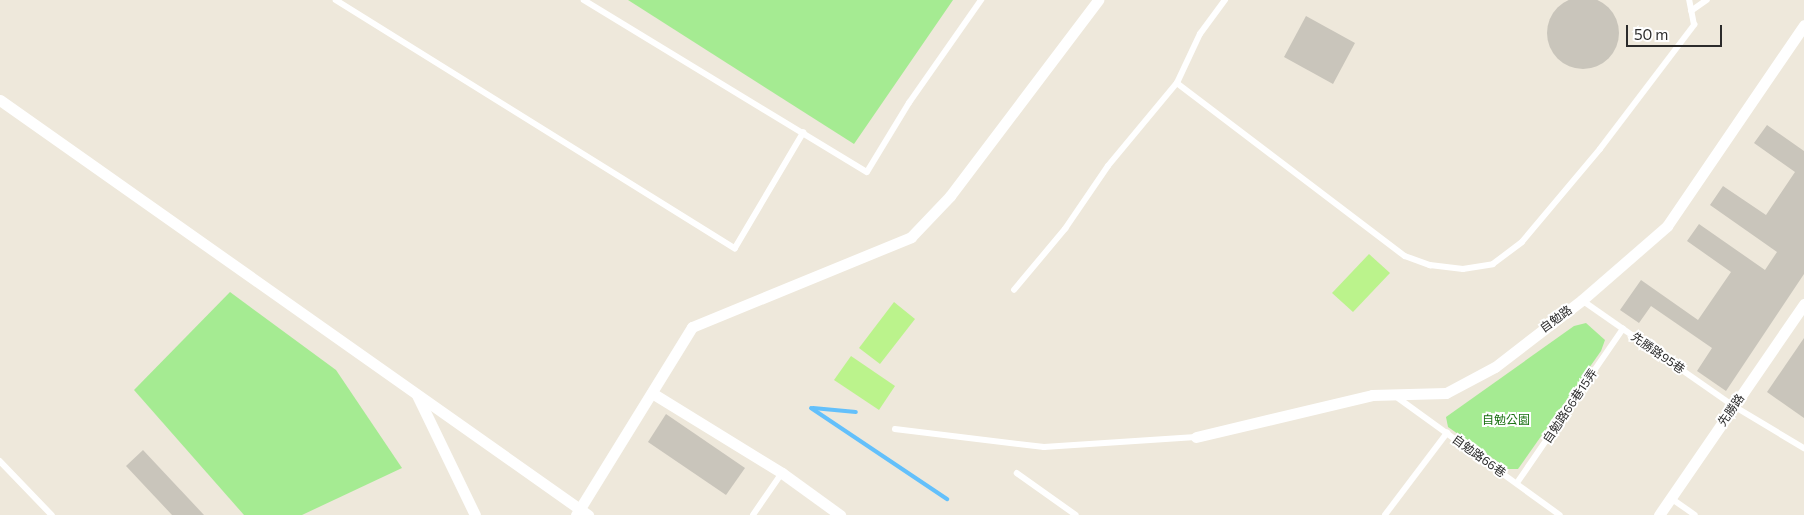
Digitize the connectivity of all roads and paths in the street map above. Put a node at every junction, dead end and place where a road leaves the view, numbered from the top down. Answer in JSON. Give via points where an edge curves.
{"nodes":[{"id":1,"x":336,"y":0,"type":"edge"},
{"id":2,"x":584,"y":0,"type":"edge"},
{"id":3,"x":981,"y":0,"type":"edge"},
{"id":4,"x":1098,"y":0,"type":"edge"},
{"id":5,"x":1225,"y":0,"type":"edge"},
{"id":6,"x":1689,"y":0,"type":"edge"},
{"id":7,"x":1707,"y":0,"type":"edge"},
{"id":8,"x":593,"y":2,"type":"edge"},
{"id":9,"x":1691,"y":10,"type":"junction"},
{"id":10,"x":1804,"y":25,"type":"edge"},
{"id":11,"x":1177,"y":83,"type":"junction"},
{"id":12,"x":0,"y":100,"type":"edge"},
{"id":13,"x":803,"y":133,"type":"junction"},
{"id":14,"x":1014,"y":290,"type":"dead end"},
{"id":15,"x":1582,"y":300,"type":"junction"},
{"id":16,"x":1804,"y":304,"type":"edge"},
{"id":17,"x":1623,"y":329,"type":"junction"},
{"id":18,"x":652,"y":393,"type":"junction"},
{"id":19,"x":416,"y":394,"type":"junction"},
{"id":20,"x":1398,"y":397,"type":"junction"},
{"id":21,"x":1734,"y":406,"type":"junction"},
{"id":22,"x":894,"y":429,"type":"dead end"},
{"id":23,"x":1447,"y":433,"type":"junction"},
{"id":24,"x":1196,"y":437,"type":"joint"},
{"id":25,"x":1804,"y":448,"type":"edge"},
{"id":26,"x":0,"y":462,"type":"edge"},
{"id":27,"x":782,"y":473,"type":"junction"},
{"id":28,"x":1017,"y":473,"type":"dead end"},
{"id":29,"x":1517,"y":483,"type":"junction"},
{"id":30,"x":1671,"y":498,"type":"junction"},
{"id":31,"x":581,"y":513,"type":"edge"},
{"id":32,"x":52,"y":515,"type":"edge"},
{"id":33,"x":475,"y":515,"type":"edge"},
{"id":34,"x":753,"y":515,"type":"edge"},
{"id":35,"x":840,"y":515,"type":"edge"},
{"id":36,"x":1076,"y":515,"type":"edge"},
{"id":37,"x":1385,"y":515,"type":"edge"},
{"id":38,"x":1560,"y":515,"type":"edge"},
{"id":39,"x":1659,"y":515,"type":"edge"},
{"id":40,"x":1695,"y":515,"type":"edge"}],
"edges":[{"from":1,"to":13,"type":"lane","via":[[735,248]]},
{"from":2,"to":8,"type":"lane"},
{"from":3,"to":13,"type":"lane","via":[[909,103],[867,172]]},
{"from":4,"to":18,"type":"street","via":[[950,196],[911,236],[692,328]]},
{"from":5,"to":11,"type":"lane","via":[[1200,34]]},
{"from":6,"to":9,"type":"lane"},
{"from":7,"to":9,"type":"lane"},
{"from":8,"to":13,"type":"lane"},
{"from":9,"to":11,"type":"lane","via":[[1694,25],[1600,149],[1522,242],[1493,264],[1463,269],[1430,265],[1405,256]]},
{"from":10,"to":15,"type":"street","name":"自勉路","via":[[1667,226]]},
{"from":11,"to":14,"type":"lane","via":[[1108,166],[1065,229]]},
{"from":12,"to":19,"type":"street"},
{"from":15,"to":17,"type":"lane","name":"先勝路95巷"},
{"from":15,"to":20,"type":"street","name":"自勉路","via":[[1487,372],[1446,393]]},
{"from":16,"to":21,"type":"street","name":"先勝路"},
{"from":17,"to":21,"type":"lane","name":"先勝路95巷"},
{"from":17,"to":29,"type":"lane","name":"自勉路66巷15弄"},
{"from":18,"to":27,"type":"street"},
{"from":18,"to":31,"type":"street"},
{"from":19,"to":31,"type":"street"},
{"from":19,"to":33,"type":"street"},
{"from":20,"to":23,"type":"lane","name":"自勉路66巷"},
{"from":20,"to":24,"type":"street","name":"自勉路","via":[[1372,396]]},
{"from":21,"to":25,"type":"lane","name":"先勝路95巷"},
{"from":21,"to":30,"type":"street","name":"先勝路"},
{"from":22,"to":24,"type":"lane","via":[[1044,447]]},
{"from":23,"to":29,"type":"lane","name":"自勉路66巷"},
{"from":23,"to":37,"type":"lane"},
{"from":26,"to":32,"type":"lane"},
{"from":27,"to":34,"type":"lane"},
{"from":27,"to":35,"type":"street"},
{"from":28,"to":36,"type":"lane"},
{"from":29,"to":38,"type":"lane","name":"自勉路66巷"},
{"from":30,"to":39,"type":"street","name":"先勝路"},
{"from":30,"to":40,"type":"lane"}]}
